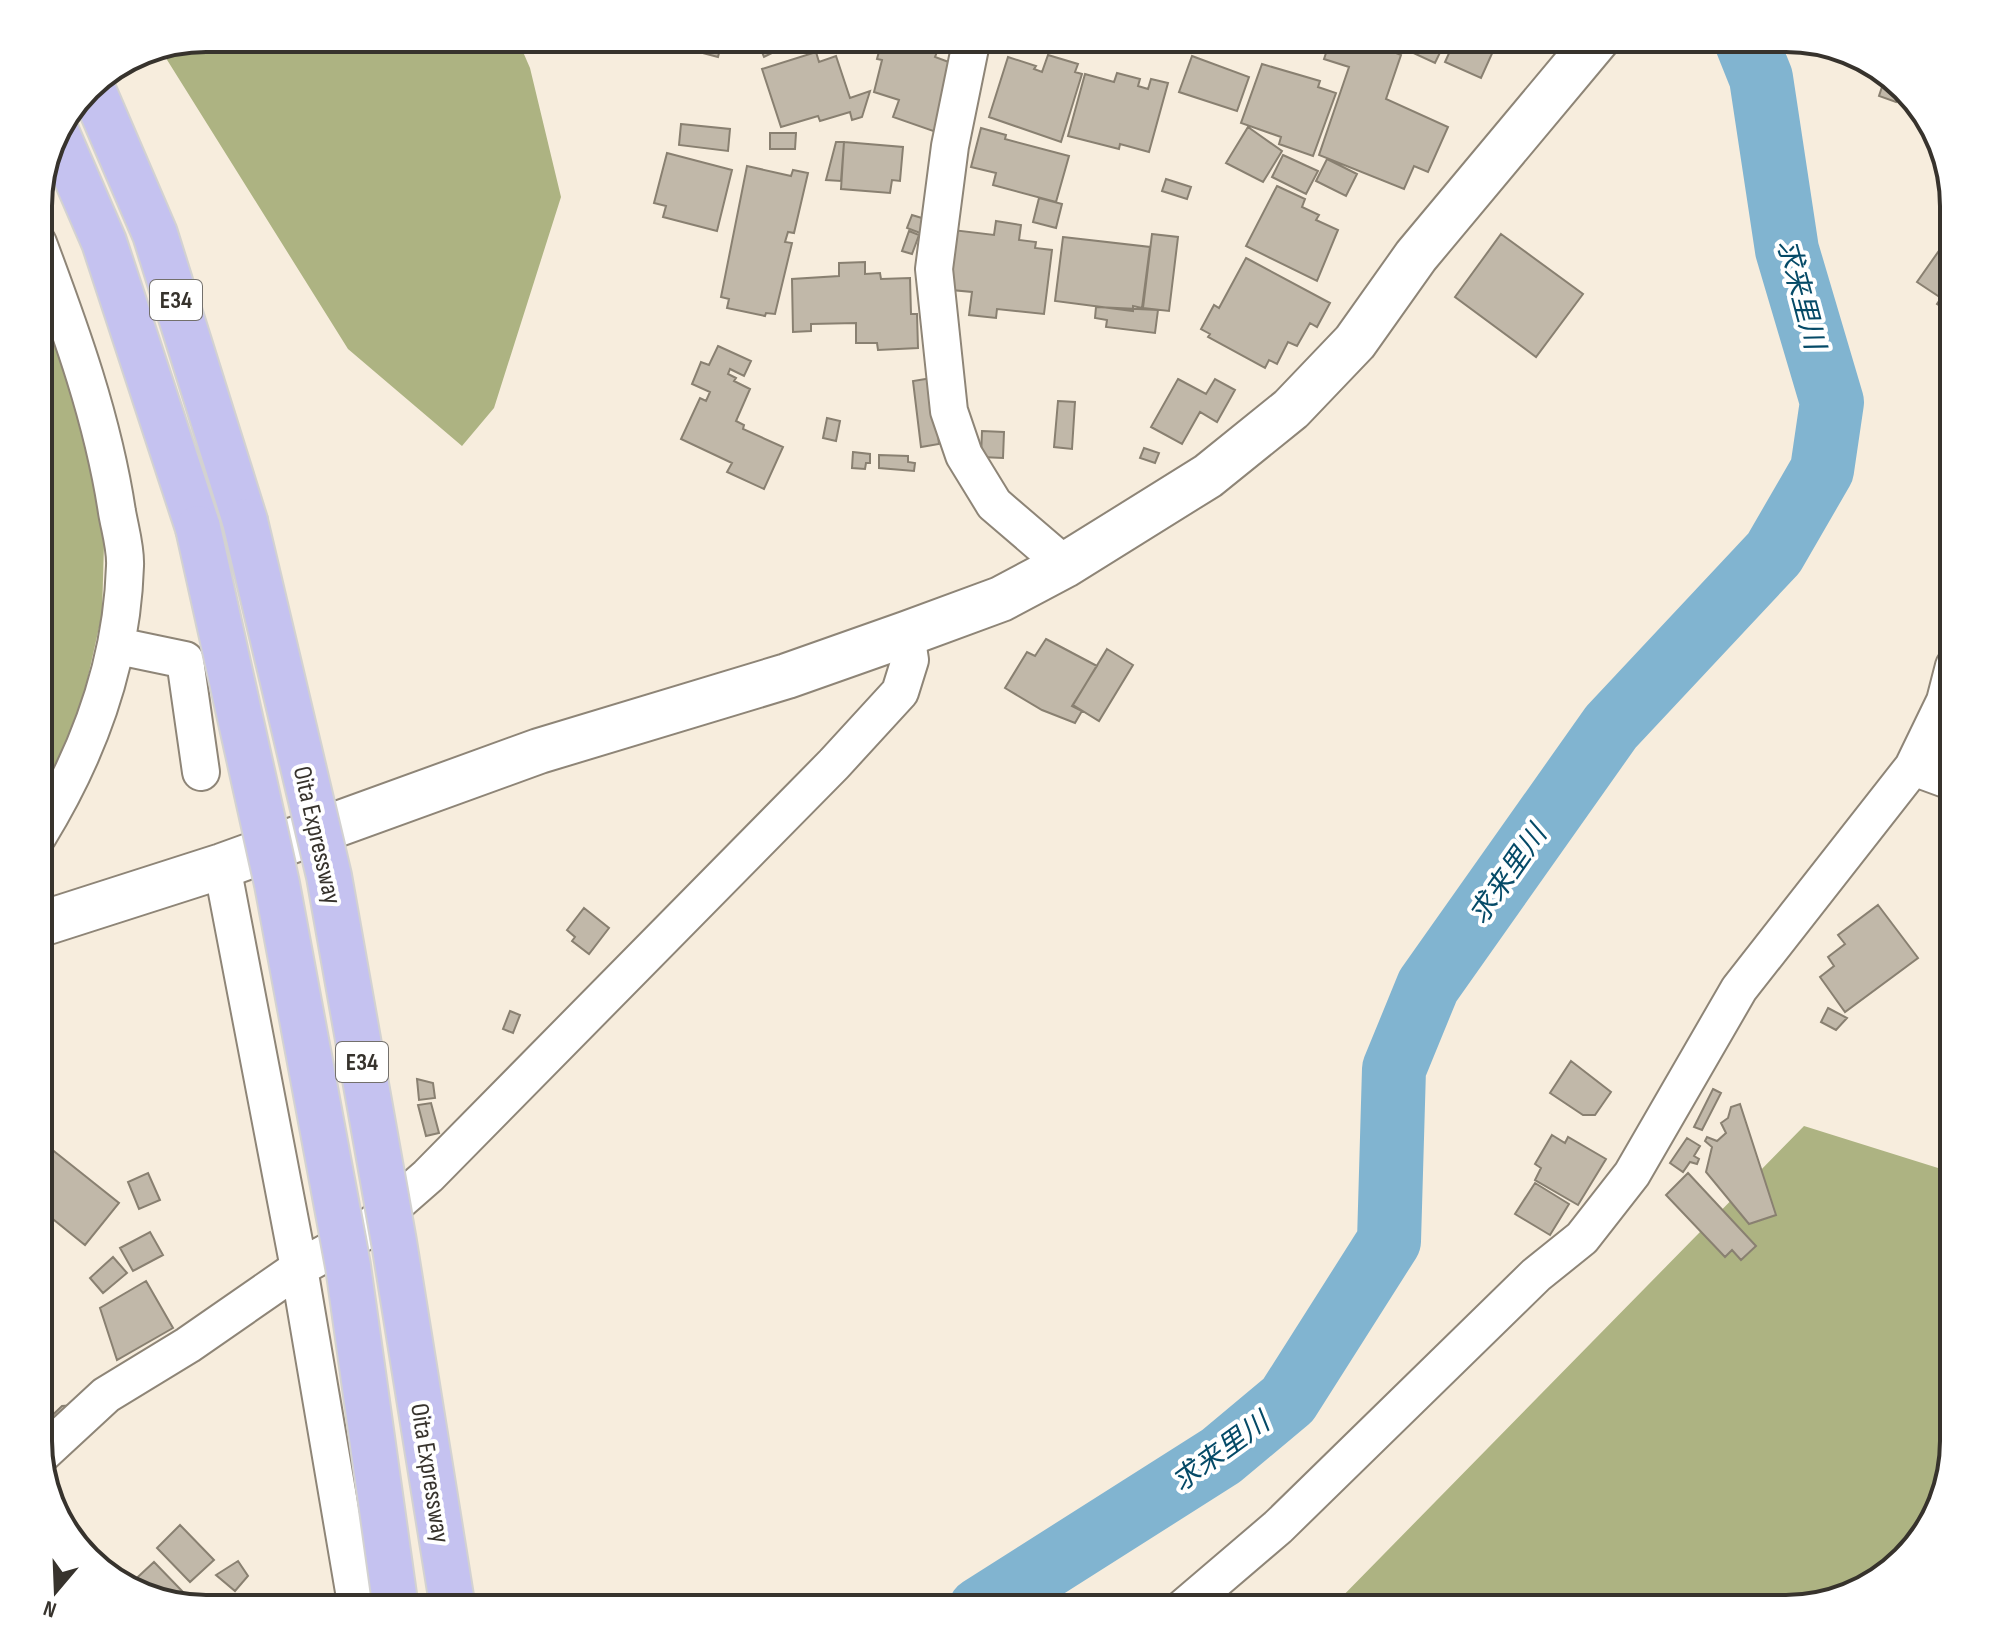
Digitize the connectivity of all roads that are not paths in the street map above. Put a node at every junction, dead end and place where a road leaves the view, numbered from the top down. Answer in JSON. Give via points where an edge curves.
{"nodes":[{"id":1,"x":969,"y":52,"type":"edge"},
{"id":2,"x":1586,"y":52,"type":"edge"},
{"id":3,"x":97,"y":98,"type":"edge"},
{"id":4,"x":64,"y":148,"type":"edge"},
{"id":5,"x":52,"y":285,"type":"edge"},
{"id":6,"x":1065,"y":565,"type":"junction"},
{"id":7,"x":906,"y":634,"type":"junction"},
{"id":8,"x":118,"y":646,"type":"junction"},
{"id":9,"x":1940,"y":711,"type":"edge"},
{"id":10,"x":1913,"y":767,"type":"junction"},
{"id":11,"x":201,"y":772,"type":"dead end"},
{"id":12,"x":1940,"y":777,"type":"edge"},
{"id":13,"x":52,"y":813,"type":"edge"},
{"id":14,"x":222,"y":866,"type":"junction"},
{"id":15,"x":52,"y":921,"type":"edge"},
{"id":16,"x":299,"y":1268,"type":"junction"},
{"id":17,"x":52,"y":1445,"type":"edge"},
{"id":18,"x":355,"y":1595,"type":"edge"},
{"id":19,"x":394,"y":1595,"type":"edge"},
{"id":20,"x":451,"y":1595,"type":"edge"},
{"id":21,"x":1198,"y":1595,"type":"edge"}],
"edges":[{"from":1,"to":6,"type":"street","via":[[934,269],[949,411],[964,455],[994,504]]},
{"from":2,"to":6,"type":"street","via":[[1416,256],[1355,342],[1291,409],[1208,476]]},
{"from":3,"to":20,"type":"highway","name":"Oita Expressway","number":"E34","bridge":true,"via":[[155,234],[245,521],[329,876]]},
{"from":4,"to":19,"type":"highway","name":"Oita Expressway","number":"E34","bridge":true,"via":[[104,242],[198,528],[277,884],[348,1266]]},
{"from":5,"to":8,"type":"street","via":[[107,450],[125,563]]},
{"from":6,"to":7,"type":"street","via":[[1001,599]]},
{"from":7,"to":14,"type":"street","via":[[539,751]]},
{"from":7,"to":16,"type":"street","via":[[910,660],[900,692],[834,764],[428,1176],[364,1232]]},
{"from":8,"to":11,"type":"street","via":[[185,660]]},
{"from":8,"to":13,"type":"street","via":[[72,780]]},
{"from":9,"to":10,"type":"street"},
{"from":10,"to":12,"type":"street"},
{"from":10,"to":21,"type":"street","via":[[1739,989],[1632,1174],[1582,1238],[1536,1275],[1278,1527]]},
{"from":14,"to":15,"type":"street"},
{"from":14,"to":16,"type":"street"},
{"from":16,"to":17,"type":"street","via":[[106,1395]]},
{"from":16,"to":18,"type":"street"}]}
